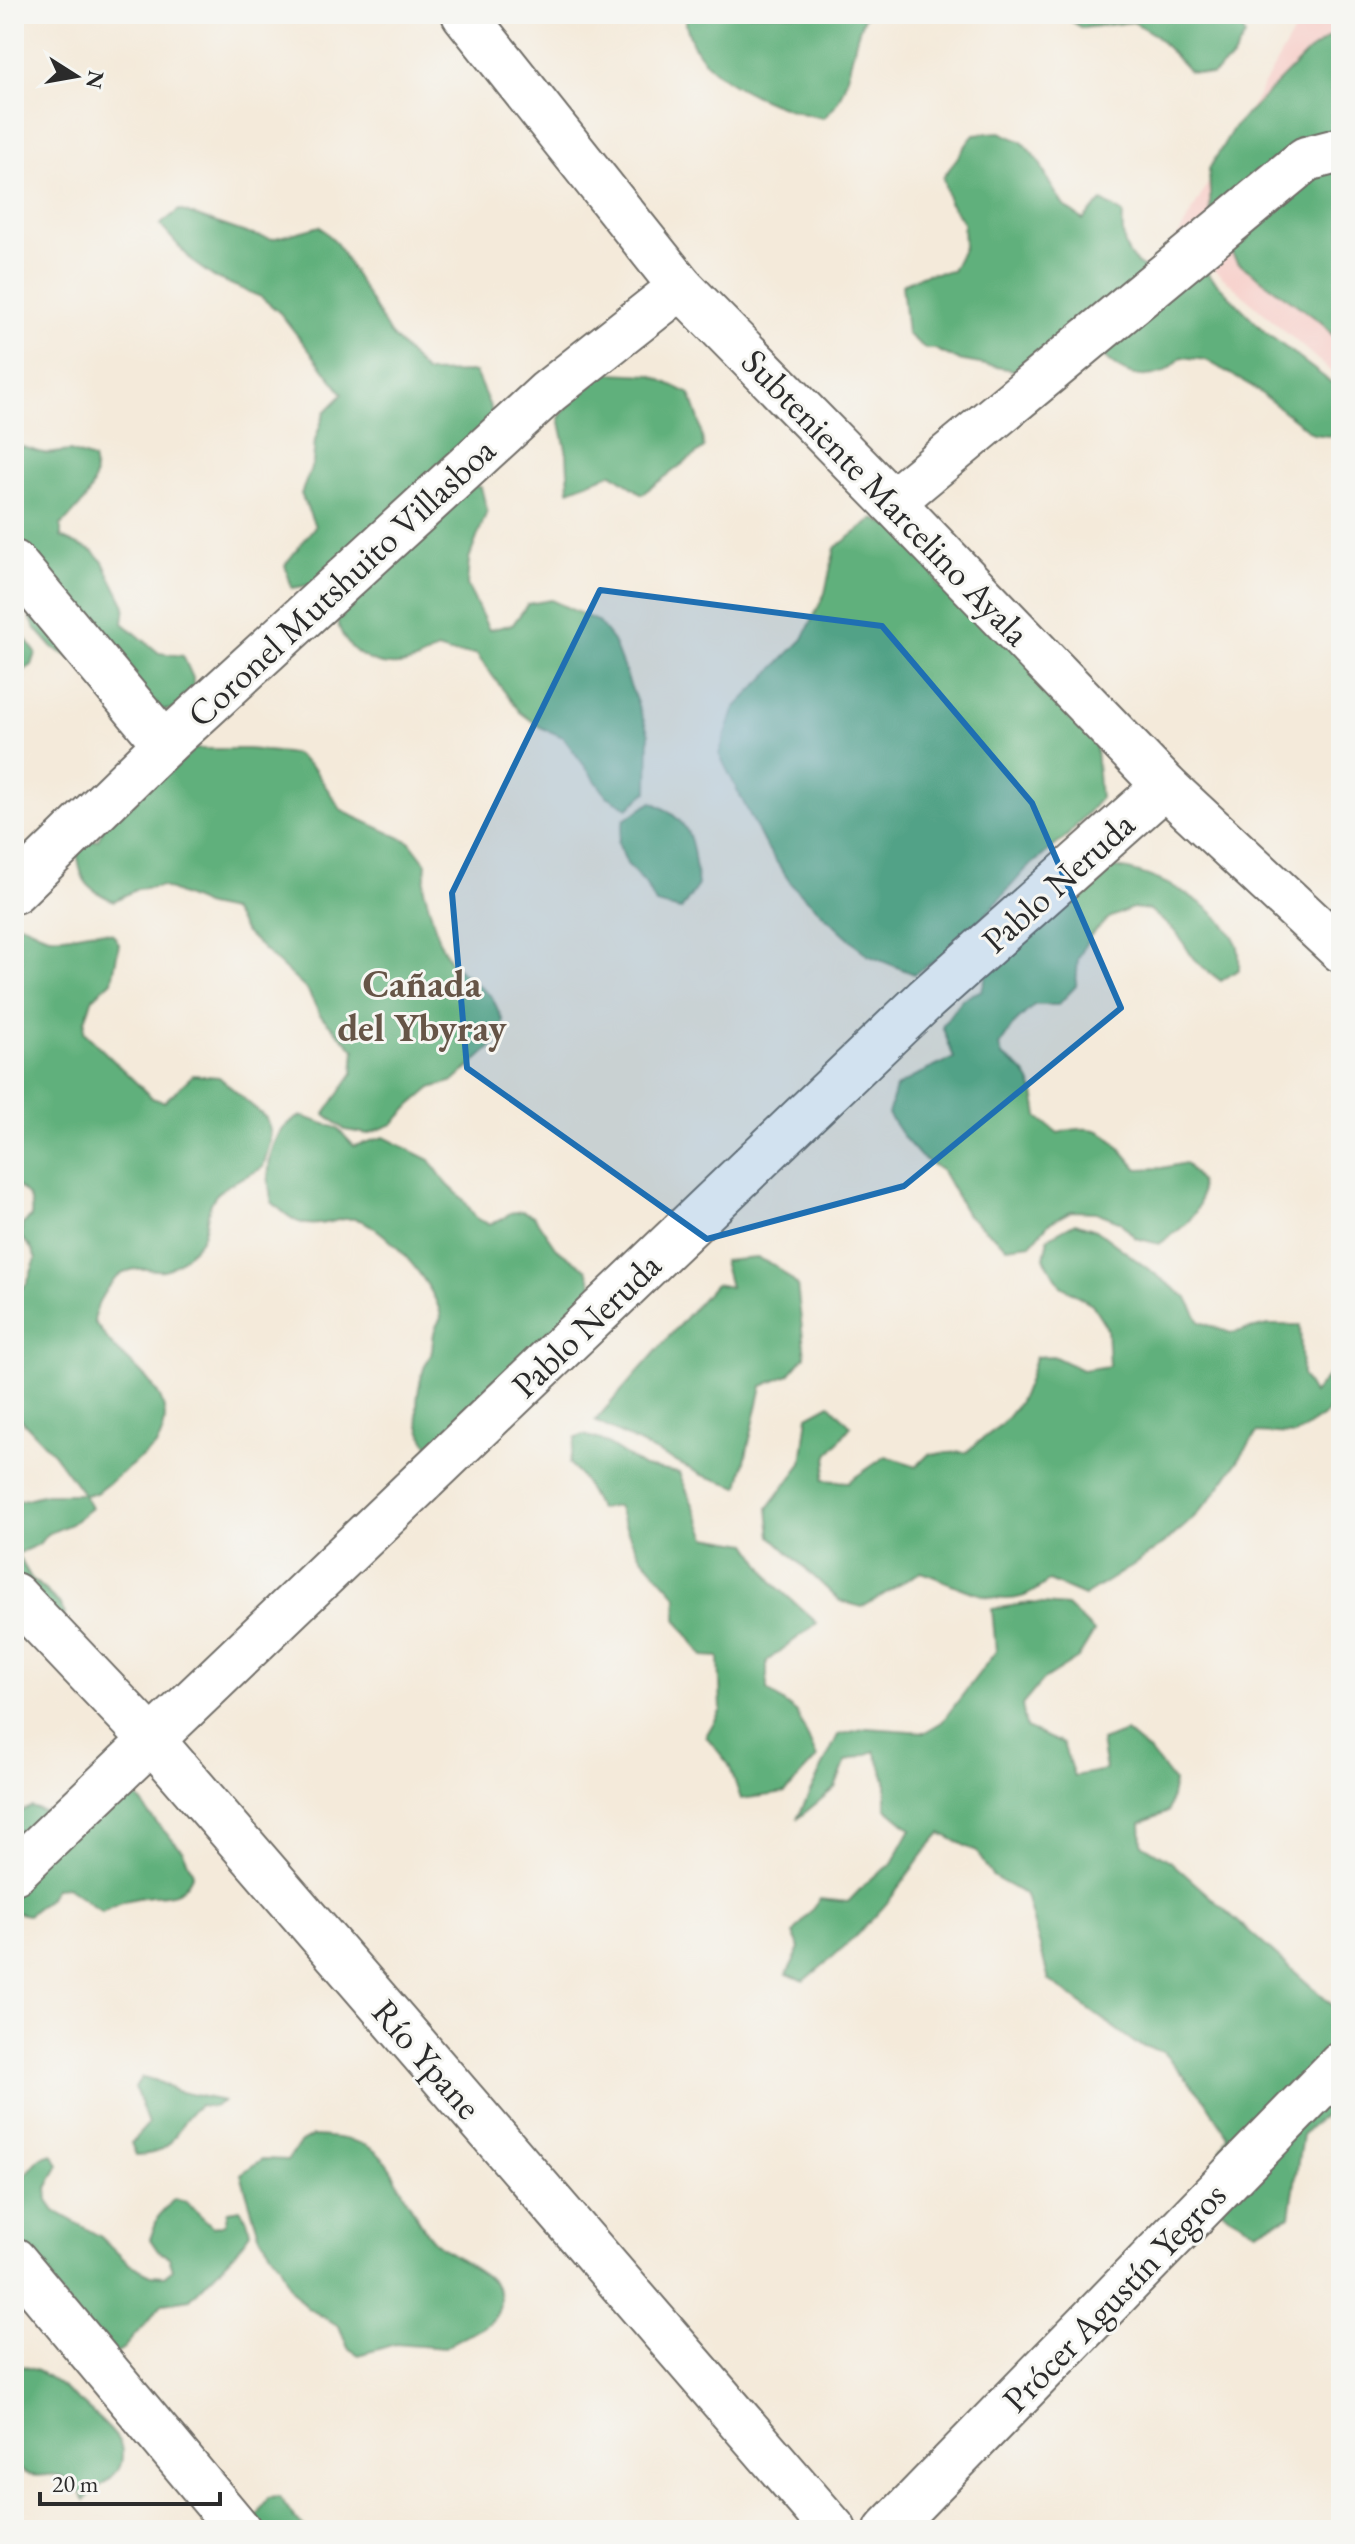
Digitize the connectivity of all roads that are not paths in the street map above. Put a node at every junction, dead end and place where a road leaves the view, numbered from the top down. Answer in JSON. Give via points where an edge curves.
{"nodes":[{"id":1,"x":464,"y":14,"type":"edge"},
{"id":2,"x":1341,"y":150,"type":"edge"},
{"id":3,"x":681,"y":287,"type":"junction"},
{"id":4,"x":892,"y":502,"type":"junction"},
{"id":5,"x":14,"y":563,"type":"edge"},
{"id":6,"x":165,"y":744,"type":"junction"},
{"id":7,"x":1165,"y":786,"type":"junction"},
{"id":8,"x":14,"y":891,"type":"edge"},
{"id":9,"x":1341,"y":950,"type":"edge"},
{"id":10,"x":14,"y":1595,"type":"edge"},
{"id":11,"x":152,"y":1740,"type":"junction"},
{"id":12,"x":14,"y":1872,"type":"edge"},
{"id":13,"x":1341,"y":2064,"type":"edge"},
{"id":14,"x":14,"y":2260,"type":"edge"},
{"id":15,"x":239,"y":2530,"type":"edge"},
{"id":16,"x":834,"y":2530,"type":"edge"},
{"id":17,"x":887,"y":2530,"type":"edge"}],
"edges":[{"from":1,"to":3,"type":"street","name":"Subteniente Marcelino Ayala"},
{"from":2,"to":4,"type":"street","via":[[1306,159]]},
{"from":3,"to":4,"type":"street","name":"Subteniente Marcelino Ayala"},
{"from":3,"to":6,"type":"street","name":"Coronel Mutshuito Villasboa","via":[[548,392]]},
{"from":4,"to":7,"type":"street","name":"Subteniente Marcelino Ayala"},
{"from":5,"to":6,"type":"street"},
{"from":6,"to":8,"type":"street","name":"Coronel Mutshuito Villasboa"},
{"from":7,"to":9,"type":"street","name":"Subteniente Marcelino Ayala"},
{"from":7,"to":11,"type":"street","name":"Pablo Neruda","via":[[926,999]]},
{"from":10,"to":11,"type":"street","name":"Río Ypane"},
{"from":11,"to":12,"type":"street","name":"Pablo Neruda"},
{"from":11,"to":16,"type":"street","name":"Río Ypane"},
{"from":13,"to":17,"type":"street","name":"Prócer Agustín Yegros"},
{"from":14,"to":15,"type":"street"}]}
